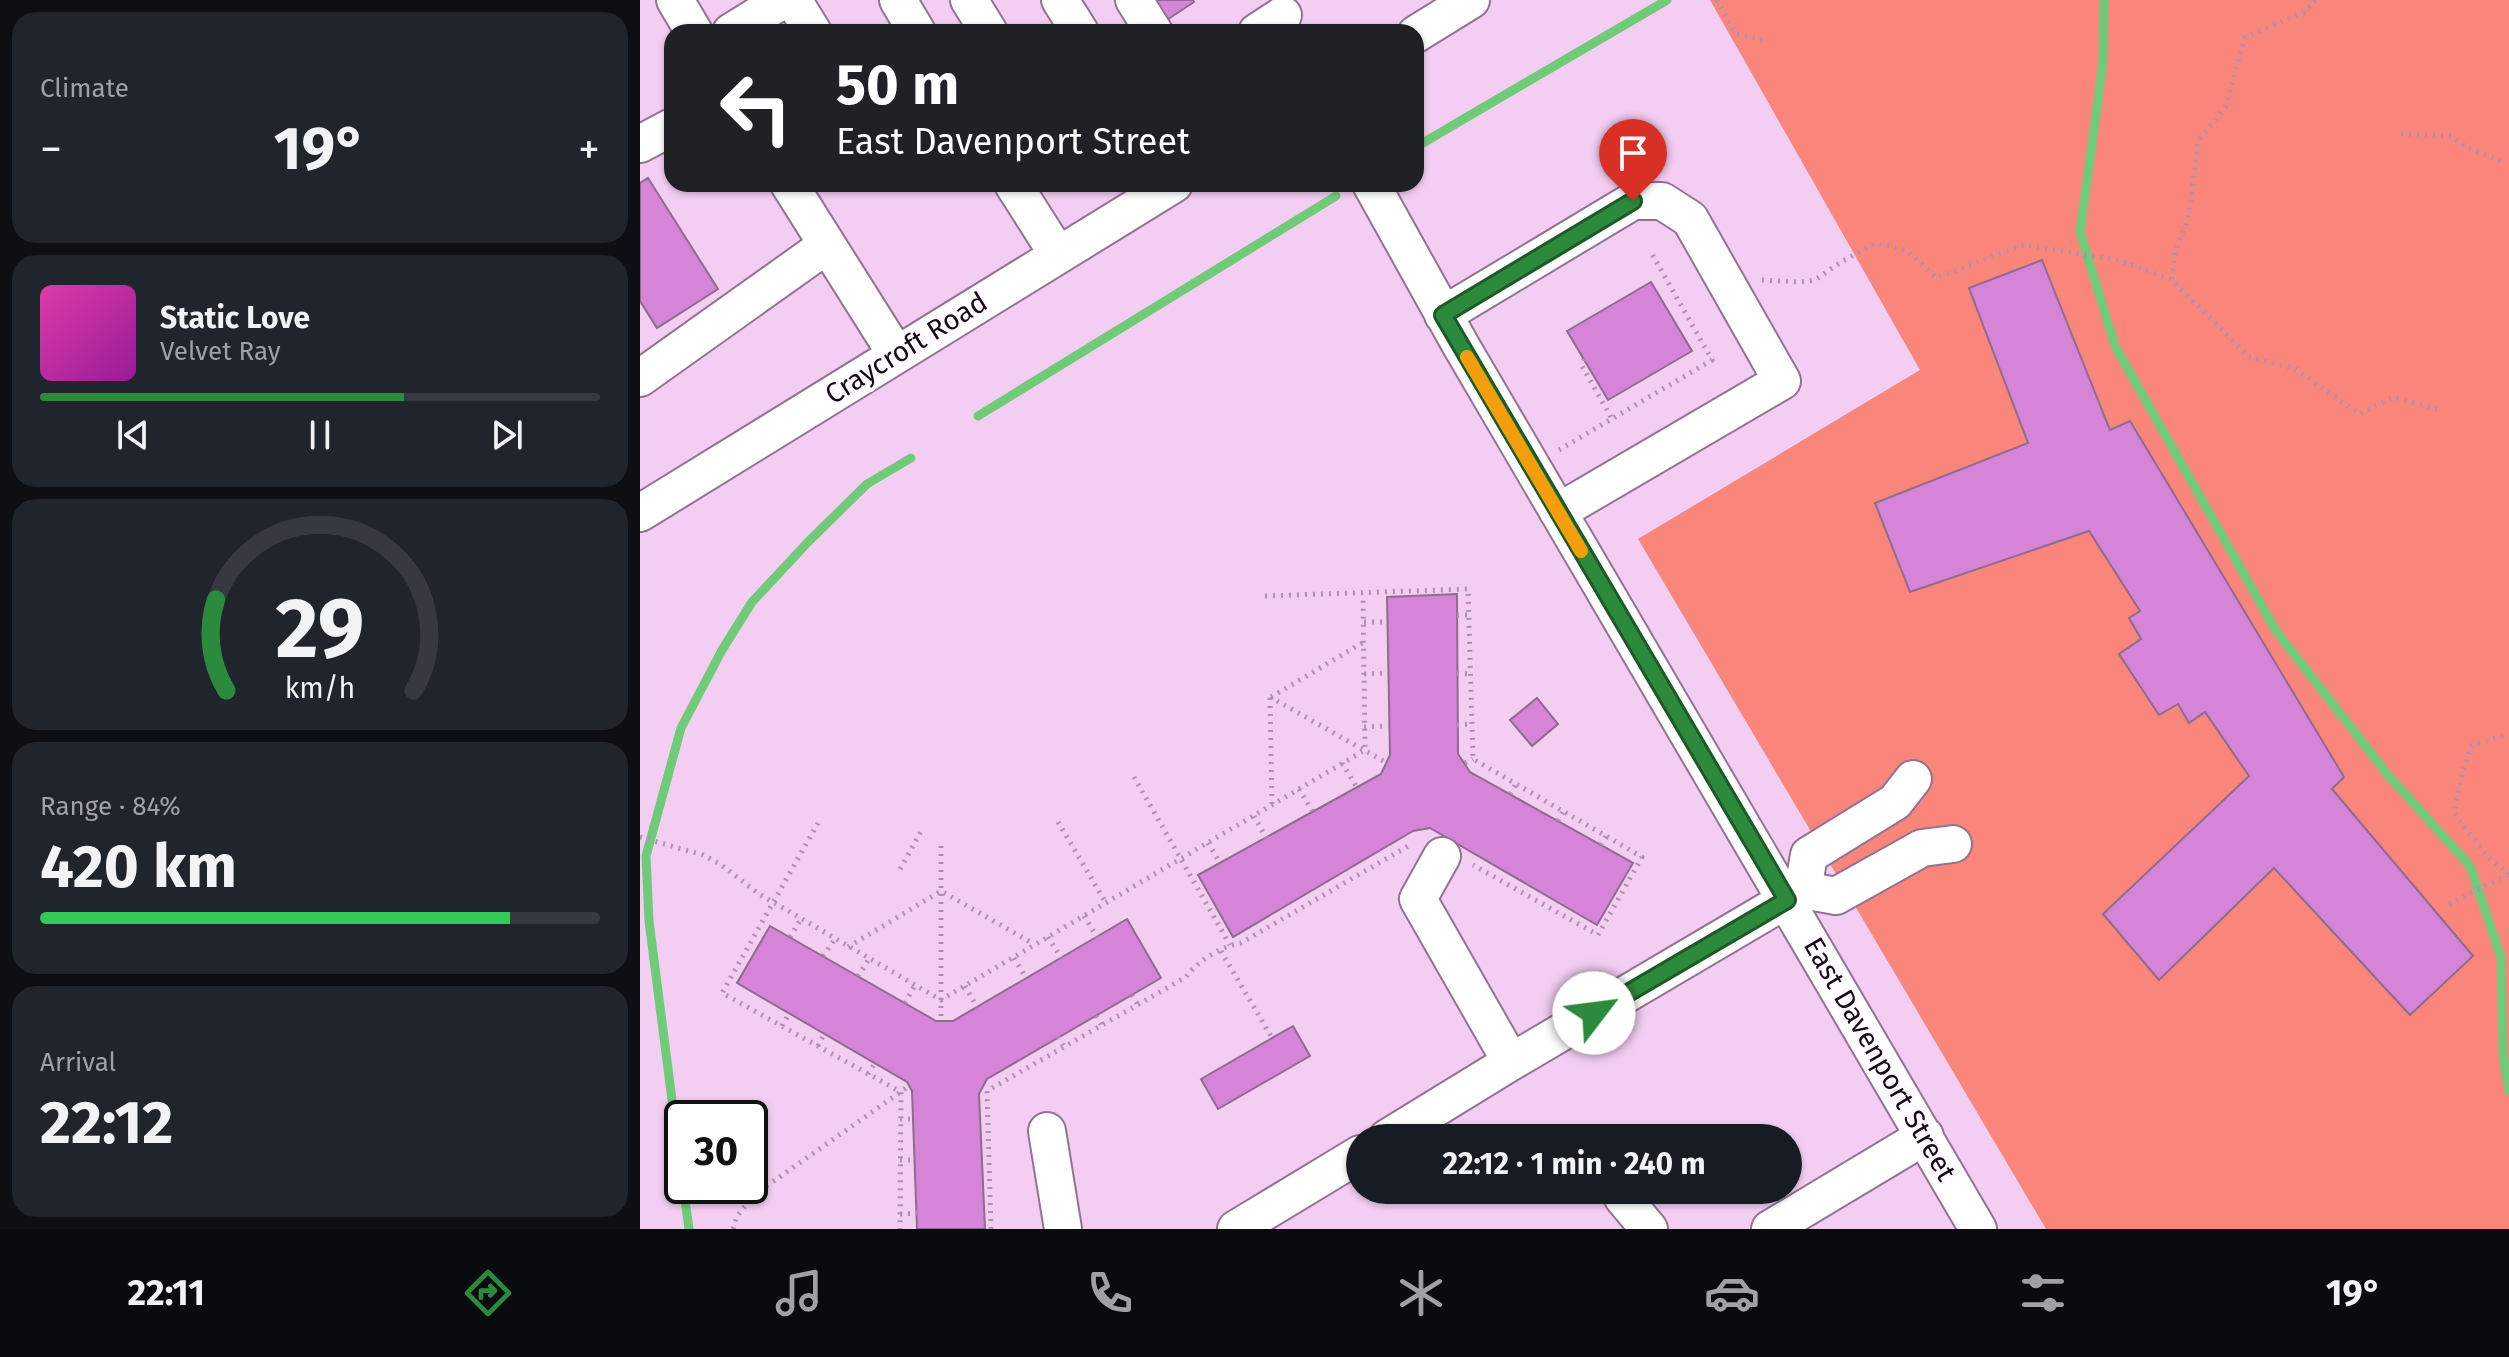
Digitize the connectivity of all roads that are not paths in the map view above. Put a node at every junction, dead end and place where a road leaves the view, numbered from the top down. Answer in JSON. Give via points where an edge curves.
{"nodes":[{"id":1,"x":675,"y":0,"type":"edge"},
{"id":2,"x":783,"y":0,"type":"edge"},
{"id":3,"x":793,"y":0,"type":"edge"},
{"id":4,"x":898,"y":0,"type":"edge"},
{"id":5,"x":969,"y":0,"type":"edge"},
{"id":6,"x":1060,"y":0,"type":"edge"},
{"id":7,"x":1134,"y":0,"type":"edge"},
{"id":8,"x":1471,"y":0,"type":"edge"},
{"id":9,"x":689,"y":24,"type":"edge"},
{"id":10,"x":744,"y":24,"type":"edge"},
{"id":11,"x":808,"y":24,"type":"edge"},
{"id":12,"x":912,"y":24,"type":"edge"},
{"id":13,"x":984,"y":24,"type":"edge"},
{"id":14,"x":1075,"y":24,"type":"edge"},
{"id":15,"x":1149,"y":24,"type":"edge"},
{"id":16,"x":1424,"y":29,"type":"edge"},
{"id":17,"x":664,"y":131,"type":"edge"},
{"id":18,"x":640,"y":144,"type":"edge"},
{"id":19,"x":794,"y":192,"type":"edge"},
{"id":20,"x":1018,"y":192,"type":"edge"},
{"id":21,"x":1161,"y":192,"type":"edge"},
{"id":22,"x":1375,"y":192,"type":"edge"},
{"id":23,"x":827,"y":245,"type":"junction"},
{"id":24,"x":1058,"y":255,"type":"junction"},
{"id":25,"x":1443,"y":315,"type":"junction"},
{"id":26,"x":896,"y":354,"type":"junction"},
{"id":27,"x":640,"y":378,"type":"edge"},
{"id":28,"x":1558,"y":512,"type":"junction"},
{"id":29,"x":640,"y":513,"type":"edge"},
{"id":30,"x":1913,"y":779,"type":"dead end"},
{"id":31,"x":1953,"y":844,"type":"dead end"},
{"id":32,"x":1438,"y":854,"type":"road end"},
{"id":33,"x":1795,"y":895,"type":"junction"},
{"id":34,"x":1511,"y":1062,"type":"junction"},
{"id":35,"x":1410,"y":1124,"type":"edge"},
{"id":36,"x":1047,"y":1131,"type":"dead end"},
{"id":37,"x":1925,"y":1136,"type":"junction"},
{"id":38,"x":1346,"y":1162,"type":"edge"},
{"id":39,"x":1628,"y":1204,"type":"edge"},
{"id":40,"x":1063,"y":1229,"type":"edge"},
{"id":41,"x":1236,"y":1229,"type":"edge"},
{"id":42,"x":1649,"y":1229,"type":"edge"},
{"id":43,"x":1770,"y":1229,"type":"edge"},
{"id":44,"x":1978,"y":1229,"type":"edge"}],
"edges":[{"from":1,"to":9,"type":"street"},
{"from":2,"to":10,"type":"street"},
{"from":3,"to":11,"type":"street"},
{"from":4,"to":12,"type":"street"},
{"from":5,"to":13,"type":"street"},
{"from":6,"to":14,"type":"street"},
{"from":7,"to":15,"type":"street"},
{"from":8,"to":16,"type":"street"},
{"from":17,"to":18,"type":"street"},
{"from":19,"to":23,"type":"street"},
{"from":20,"to":24,"type":"street"},
{"from":21,"to":24,"type":"street","name":"Craycroft Road"},
{"from":22,"to":25,"type":"street","name":"East Davenport Street"},
{"from":23,"to":26,"type":"street"},
{"from":23,"to":27,"type":"street"},
{"from":24,"to":26,"type":"street","name":"Craycroft Road"},
{"from":25,"to":28,"type":"street","name":"East Davenport Street"},
{"from":25,"to":28,"type":"street","via":[[1633,201],[1662,201],[1690,219],[1782,381]]},
{"from":26,"to":29,"type":"street","name":"Craycroft Road"},
{"from":28,"to":33,"type":"street","name":"East Davenport Street"},
{"from":30,"to":33,"type":"street","via":[[1895,802],[1809,855]]},
{"from":31,"to":33,"type":"street","via":[[1922,848],[1836,896]]},
{"from":32,"to":34,"type":"street","via":[[1418,899]]},
{"from":33,"to":34,"type":"street"},
{"from":33,"to":37,"type":"street","name":"East Davenport Street"},
{"from":34,"to":35,"type":"street"},
{"from":36,"to":40,"type":"street"},
{"from":37,"to":43,"type":"street"},
{"from":37,"to":44,"type":"street","name":"East Davenport Street"},
{"from":38,"to":41,"type":"street"},
{"from":39,"to":42,"type":"street"}]}
